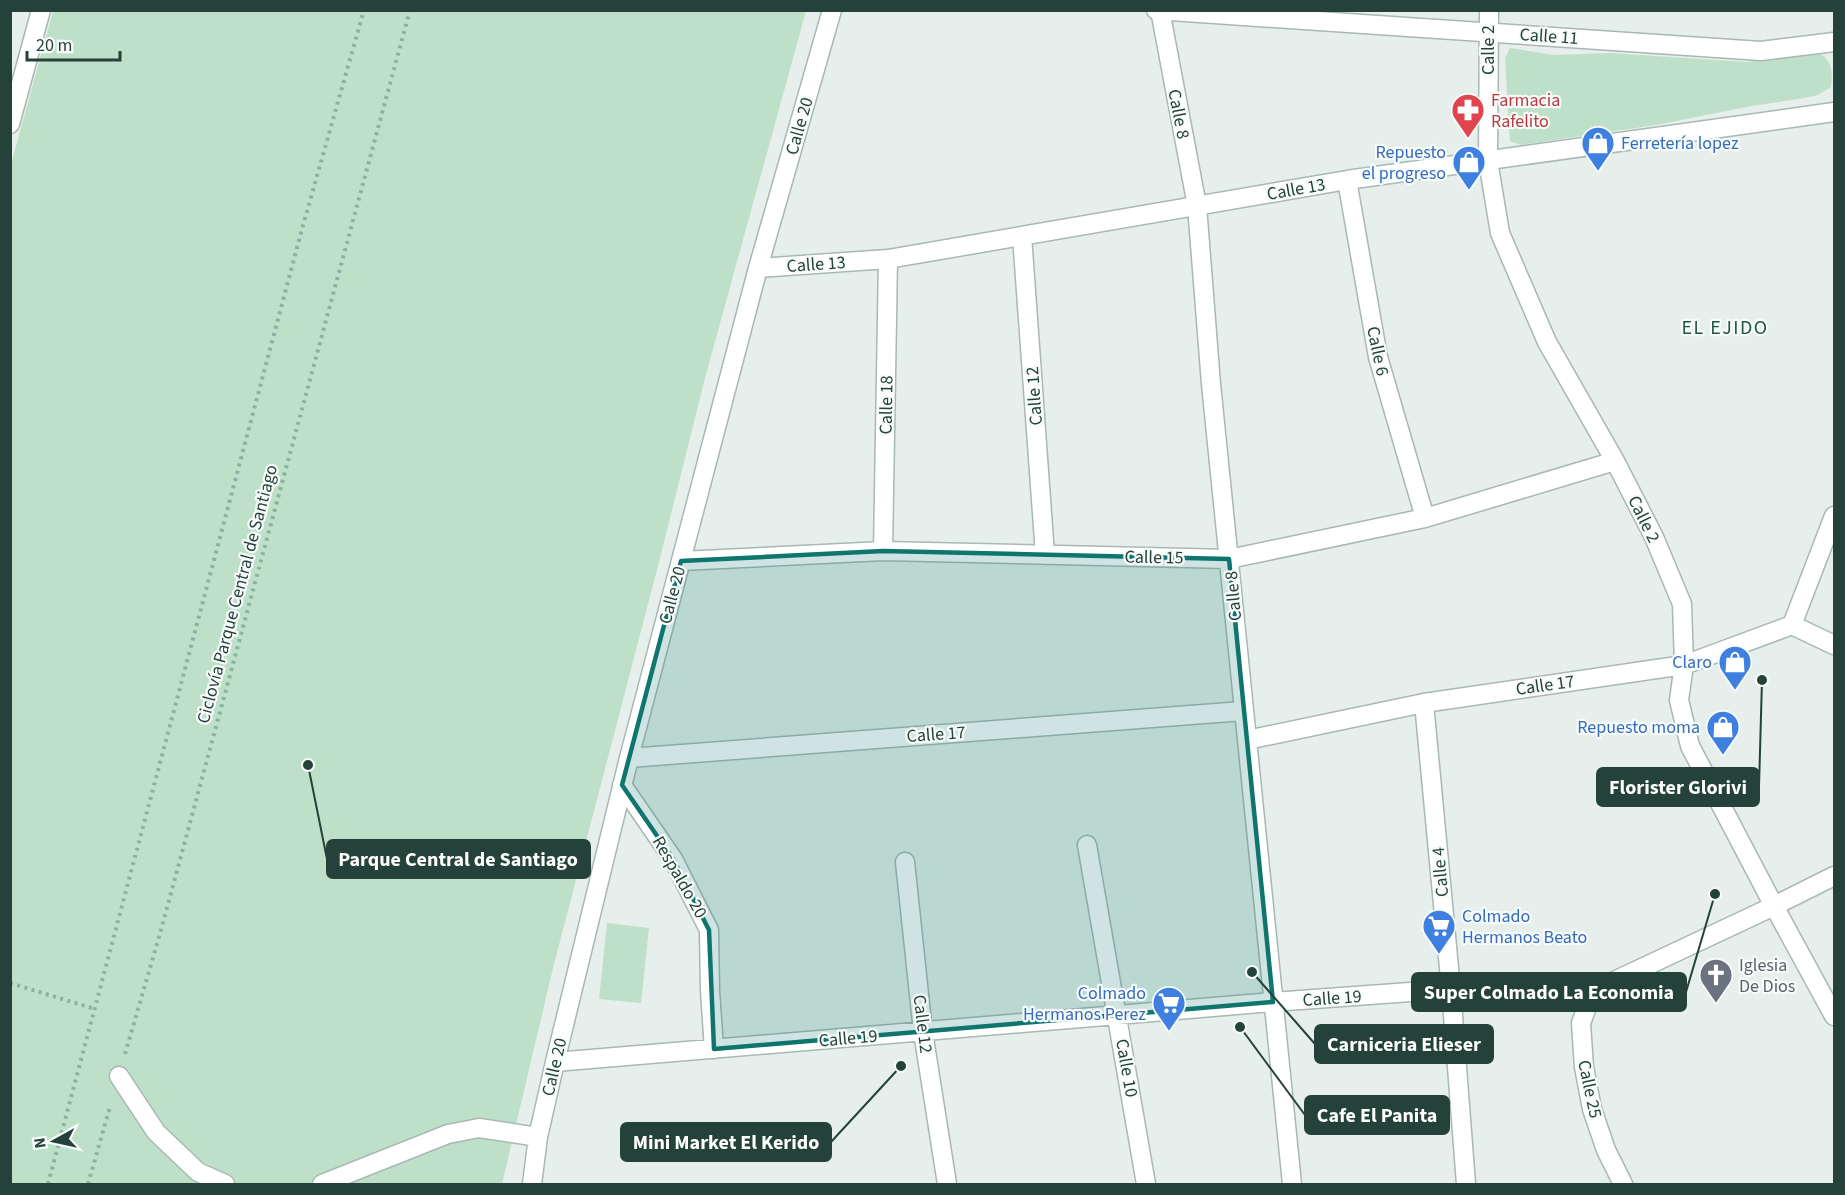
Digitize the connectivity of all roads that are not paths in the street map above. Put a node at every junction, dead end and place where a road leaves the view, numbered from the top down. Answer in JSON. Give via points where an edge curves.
{"nodes":[{"id":1,"x":41,"y":10,"type":"edge"},
{"id":2,"x":832,"y":10,"type":"edge"},
{"id":3,"x":1489,"y":10,"type":"edge"},
{"id":4,"x":1159,"y":11,"type":"edge"},
{"id":5,"x":1488,"y":31,"type":"junction"},
{"id":6,"x":1834,"y":42,"type":"edge"},
{"id":7,"x":1834,"y":112,"type":"edge"},
{"id":8,"x":10,"y":124,"type":"edge"},
{"id":9,"x":1488,"y":161,"type":"junction"},
{"id":10,"x":1347,"y":180,"type":"junction"},
{"id":11,"x":1197,"y":206,"type":"junction"},
{"id":12,"x":1022,"y":236,"type":"junction"},
{"id":13,"x":888,"y":259,"type":"junction"},
{"id":14,"x":758,"y":268,"type":"junction"},
{"id":15,"x":1615,"y":461,"type":"junction"},
{"id":16,"x":1425,"y":518,"type":"junction"},
{"id":17,"x":1834,"y":521,"type":"edge"},
{"id":18,"x":883,"y":551,"type":"junction"},
{"id":19,"x":1045,"y":555,"type":"junction"},
{"id":20,"x":1229,"y":559,"type":"junction"},
{"id":21,"x":681,"y":561,"type":"junction"},
{"id":22,"x":1792,"y":625,"type":"junction"},
{"id":23,"x":1834,"y":645,"type":"edge"},
{"id":24,"x":1684,"y":665,"type":"junction"},
{"id":25,"x":1424,"y":703,"type":"junction"},
{"id":26,"x":1243,"y":711,"type":"junction"},
{"id":27,"x":1247,"y":740,"type":"junction"},
{"id":28,"x":629,"y":758,"type":"junction"},
{"id":29,"x":622,"y":785,"type":"junction"},
{"id":30,"x":1087,"y":845,"type":"dead end"},
{"id":31,"x":905,"y":862,"type":"dead end"},
{"id":32,"x":1834,"y":876,"type":"edge"},
{"id":33,"x":1774,"y":906,"type":"junction"},
{"id":34,"x":1451,"y":989,"type":"junction"},
{"id":35,"x":1593,"y":991,"type":"junction"},
{"id":36,"x":1273,"y":1002,"type":"junction"},
{"id":37,"x":1118,"y":1016,"type":"junction"},
{"id":38,"x":1834,"y":1016,"type":"edge"},
{"id":39,"x":923,"y":1032,"type":"junction"},
{"id":40,"x":714,"y":1049,"type":"junction"},
{"id":41,"x":555,"y":1062,"type":"junction"},
{"id":42,"x":118,"y":1076,"type":"road end"},
{"id":43,"x":538,"y":1137,"type":"junction"},
{"id":44,"x":225,"y":1185,"type":"edge"},
{"id":45,"x":322,"y":1185,"type":"edge"},
{"id":46,"x":532,"y":1185,"type":"edge"},
{"id":47,"x":947,"y":1185,"type":"edge"},
{"id":48,"x":1146,"y":1185,"type":"edge"},
{"id":49,"x":1292,"y":1185,"type":"edge"},
{"id":50,"x":1466,"y":1185,"type":"edge"},
{"id":51,"x":1623,"y":1185,"type":"edge"}],
"edges":[{"from":1,"to":8,"type":"street"},
{"from":2,"to":14,"type":"street","name":"Calle 20"},
{"from":3,"to":5,"type":"street","name":"Calle 2"},
{"from":4,"to":5,"type":"street","name":"Calle 11"},
{"from":4,"to":11,"type":"street","name":"Calle 8"},
{"from":5,"to":6,"type":"street","name":"Calle 11","via":[[1761,51]]},
{"from":5,"to":9,"type":"street","name":"Calle 2"},
{"from":7,"to":9,"type":"street","name":"Calle 13"},
{"from":9,"to":10,"type":"street","name":"Calle 13"},
{"from":9,"to":15,"type":"street","name":"Calle 2","via":[[1500,233],[1547,342]]},
{"from":10,"to":11,"type":"street","name":"Calle 13"},
{"from":10,"to":16,"type":"street","name":"Calle 6","via":[[1378,357]]},
{"from":11,"to":12,"type":"street","name":"Calle 13"},
{"from":11,"to":20,"type":"street","name":"Calle 8"},
{"from":12,"to":13,"type":"street","name":"Calle 13"},
{"from":12,"to":19,"type":"street","name":"Calle 12"},
{"from":13,"to":14,"type":"street","name":"Calle 13"},
{"from":13,"to":18,"type":"street","name":"Calle 18"},
{"from":14,"to":21,"type":"street","name":"Calle 20"},
{"from":15,"to":16,"type":"street","name":"Calle 15"},
{"from":15,"to":24,"type":"street","name":"Calle 2","via":[[1654,537],[1682,604]]},
{"from":16,"to":20,"type":"street","name":"Calle 15"},
{"from":17,"to":22,"type":"street"},
{"from":18,"to":19,"type":"street","name":"Calle 15"},
{"from":18,"to":21,"type":"street","name":"Calle 15"},
{"from":19,"to":20,"type":"street","name":"Calle 15"},
{"from":20,"to":26,"type":"street","name":"Calle 8"},
{"from":21,"to":28,"type":"street","name":"Calle 20"},
{"from":22,"to":23,"type":"street"},
{"from":22,"to":24,"type":"street","name":"Calle 17"},
{"from":24,"to":25,"type":"street","name":"Calle 17"},
{"from":24,"to":33,"type":"street","name":"Calle 2","via":[[1678,700],[1690,746]]},
{"from":25,"to":27,"type":"street","name":"Calle 17"},
{"from":25,"to":34,"type":"street","name":"Calle 4"},
{"from":26,"to":27,"type":"street","name":"Calle 8"},
{"from":26,"to":28,"type":"street","name":"Calle 17"},
{"from":27,"to":36,"type":"street","name":"Calle 8"},
{"from":28,"to":29,"type":"street","name":"Calle 20"},
{"from":29,"to":40,"type":"street","name":"Respaldo 20","via":[[674,859],[710,930]]},
{"from":29,"to":41,"type":"street","name":"Calle 20"},
{"from":30,"to":37,"type":"street","name":"Calle 10"},
{"from":31,"to":39,"type":"street","name":"Calle 12"},
{"from":32,"to":33,"type":"street","name":"Calle 19"},
{"from":33,"to":35,"type":"street","name":"Calle 19"},
{"from":33,"to":38,"type":"street","name":"Calle 2"},
{"from":34,"to":35,"type":"street","name":"Calle 19"},
{"from":34,"to":36,"type":"street","name":"Calle 19"},
{"from":34,"to":50,"type":"street","name":"Calle 4"},
{"from":35,"to":51,"type":"street","name":"Calle 25","via":[[1581,1023],[1584,1066],[1592,1109]]},
{"from":36,"to":37,"type":"street","name":"Calle 19"},
{"from":36,"to":49,"type":"street","name":"Calle 8"},
{"from":37,"to":39,"type":"street","name":"Calle 19"},
{"from":37,"to":48,"type":"street","name":"Calle 10"},
{"from":39,"to":40,"type":"street","name":"Calle 19"},
{"from":39,"to":47,"type":"street","name":"Calle 12"},
{"from":40,"to":41,"type":"street","name":"Calle 19"},
{"from":41,"to":43,"type":"street","name":"Calle 20"},
{"from":42,"to":44,"type":"street","via":[[156,1132],[198,1172]]},
{"from":43,"to":45,"type":"street","via":[[479,1128],[448,1134]]},
{"from":43,"to":46,"type":"street","name":"Calle 20"}]}
